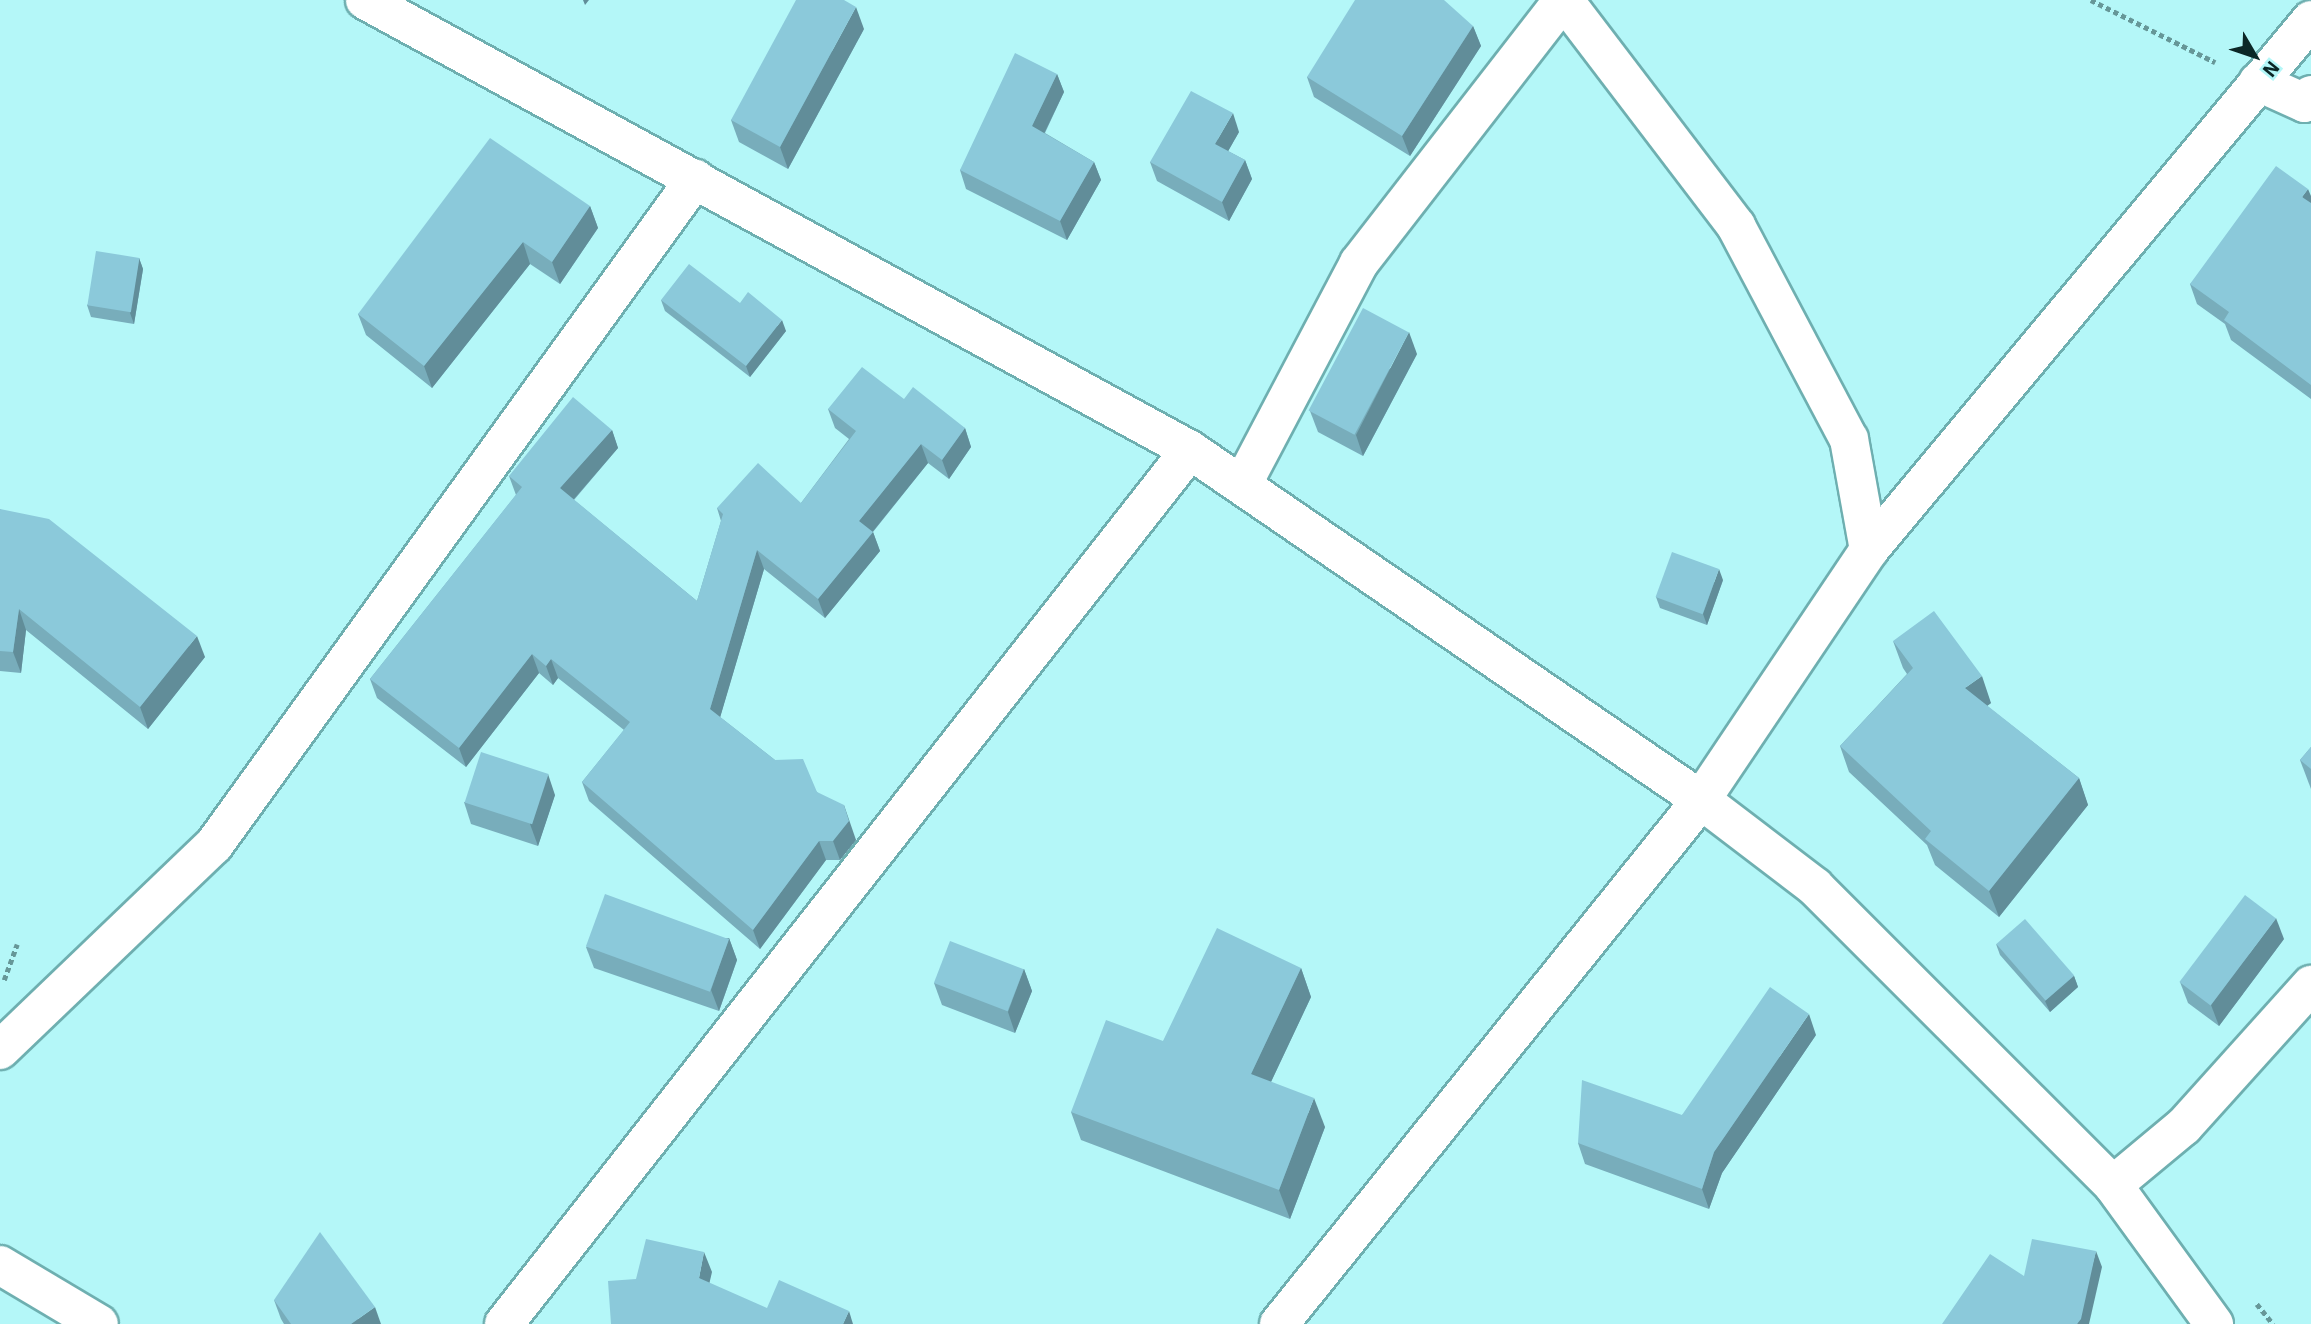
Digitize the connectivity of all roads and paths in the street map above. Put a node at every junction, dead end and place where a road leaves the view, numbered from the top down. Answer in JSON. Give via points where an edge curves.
{"nodes":[{"id":1,"x":365,"y":0,"type":"edge"},
{"id":2,"x":1564,"y":0,"type":"edge"},
{"id":3,"x":2091,"y":0,"type":"edge"},
{"id":4,"x":2311,"y":20,"type":"edge"},
{"id":5,"x":2258,"y":82,"type":"junction"},
{"id":6,"x":2311,"y":95,"type":"edge"},
{"id":7,"x":695,"y":179,"type":"junction"},
{"id":8,"x":1190,"y":450,"type":"junction"},
{"id":9,"x":1242,"y":485,"type":"junction"},
{"id":10,"x":1869,"y":550,"type":"junction"},
{"id":11,"x":1702,"y":800,"type":"junction"},
{"id":12,"x":17,"y":944,"type":"dead end"},
{"id":13,"x":2311,"y":985,"type":"edge"},
{"id":14,"x":0,"y":991,"type":"edge"},
{"id":15,"x":0,"y":1050,"type":"edge"},
{"id":16,"x":2113,"y":1185,"type":"junction"},
{"id":17,"x":0,"y":1265,"type":"edge"},
{"id":18,"x":99,"y":1324,"type":"edge"},
{"id":19,"x":504,"y":1324,"type":"edge"},
{"id":20,"x":1279,"y":1324,"type":"edge"},
{"id":21,"x":2214,"y":1324,"type":"edge"}],
"edges":[{"from":1,"to":7,"type":"street"},
{"from":2,"to":9,"type":"street","via":[[1359,263]]},
{"from":2,"to":10,"type":"street","via":[[1735,226],[1849,439]]},
{"from":3,"to":5,"type":"path"},
{"from":4,"to":5,"type":"street"},
{"from":5,"to":6,"type":"street","via":[[2305,103]]},
{"from":5,"to":10,"type":"street"},
{"from":7,"to":8,"type":"street"},
{"from":7,"to":15,"type":"street","via":[[214,845]]},
{"from":8,"to":9,"type":"street"},
{"from":8,"to":19,"type":"street"},
{"from":9,"to":11,"type":"street"},
{"from":10,"to":11,"type":"street"},
{"from":11,"to":16,"type":"street","via":[[1815,887]]},
{"from":11,"to":20,"type":"street"},
{"from":12,"to":14,"type":"path"},
{"from":13,"to":16,"type":"street","via":[[2184,1126]]},
{"from":16,"to":21,"type":"street"},
{"from":17,"to":18,"type":"street"}]}
